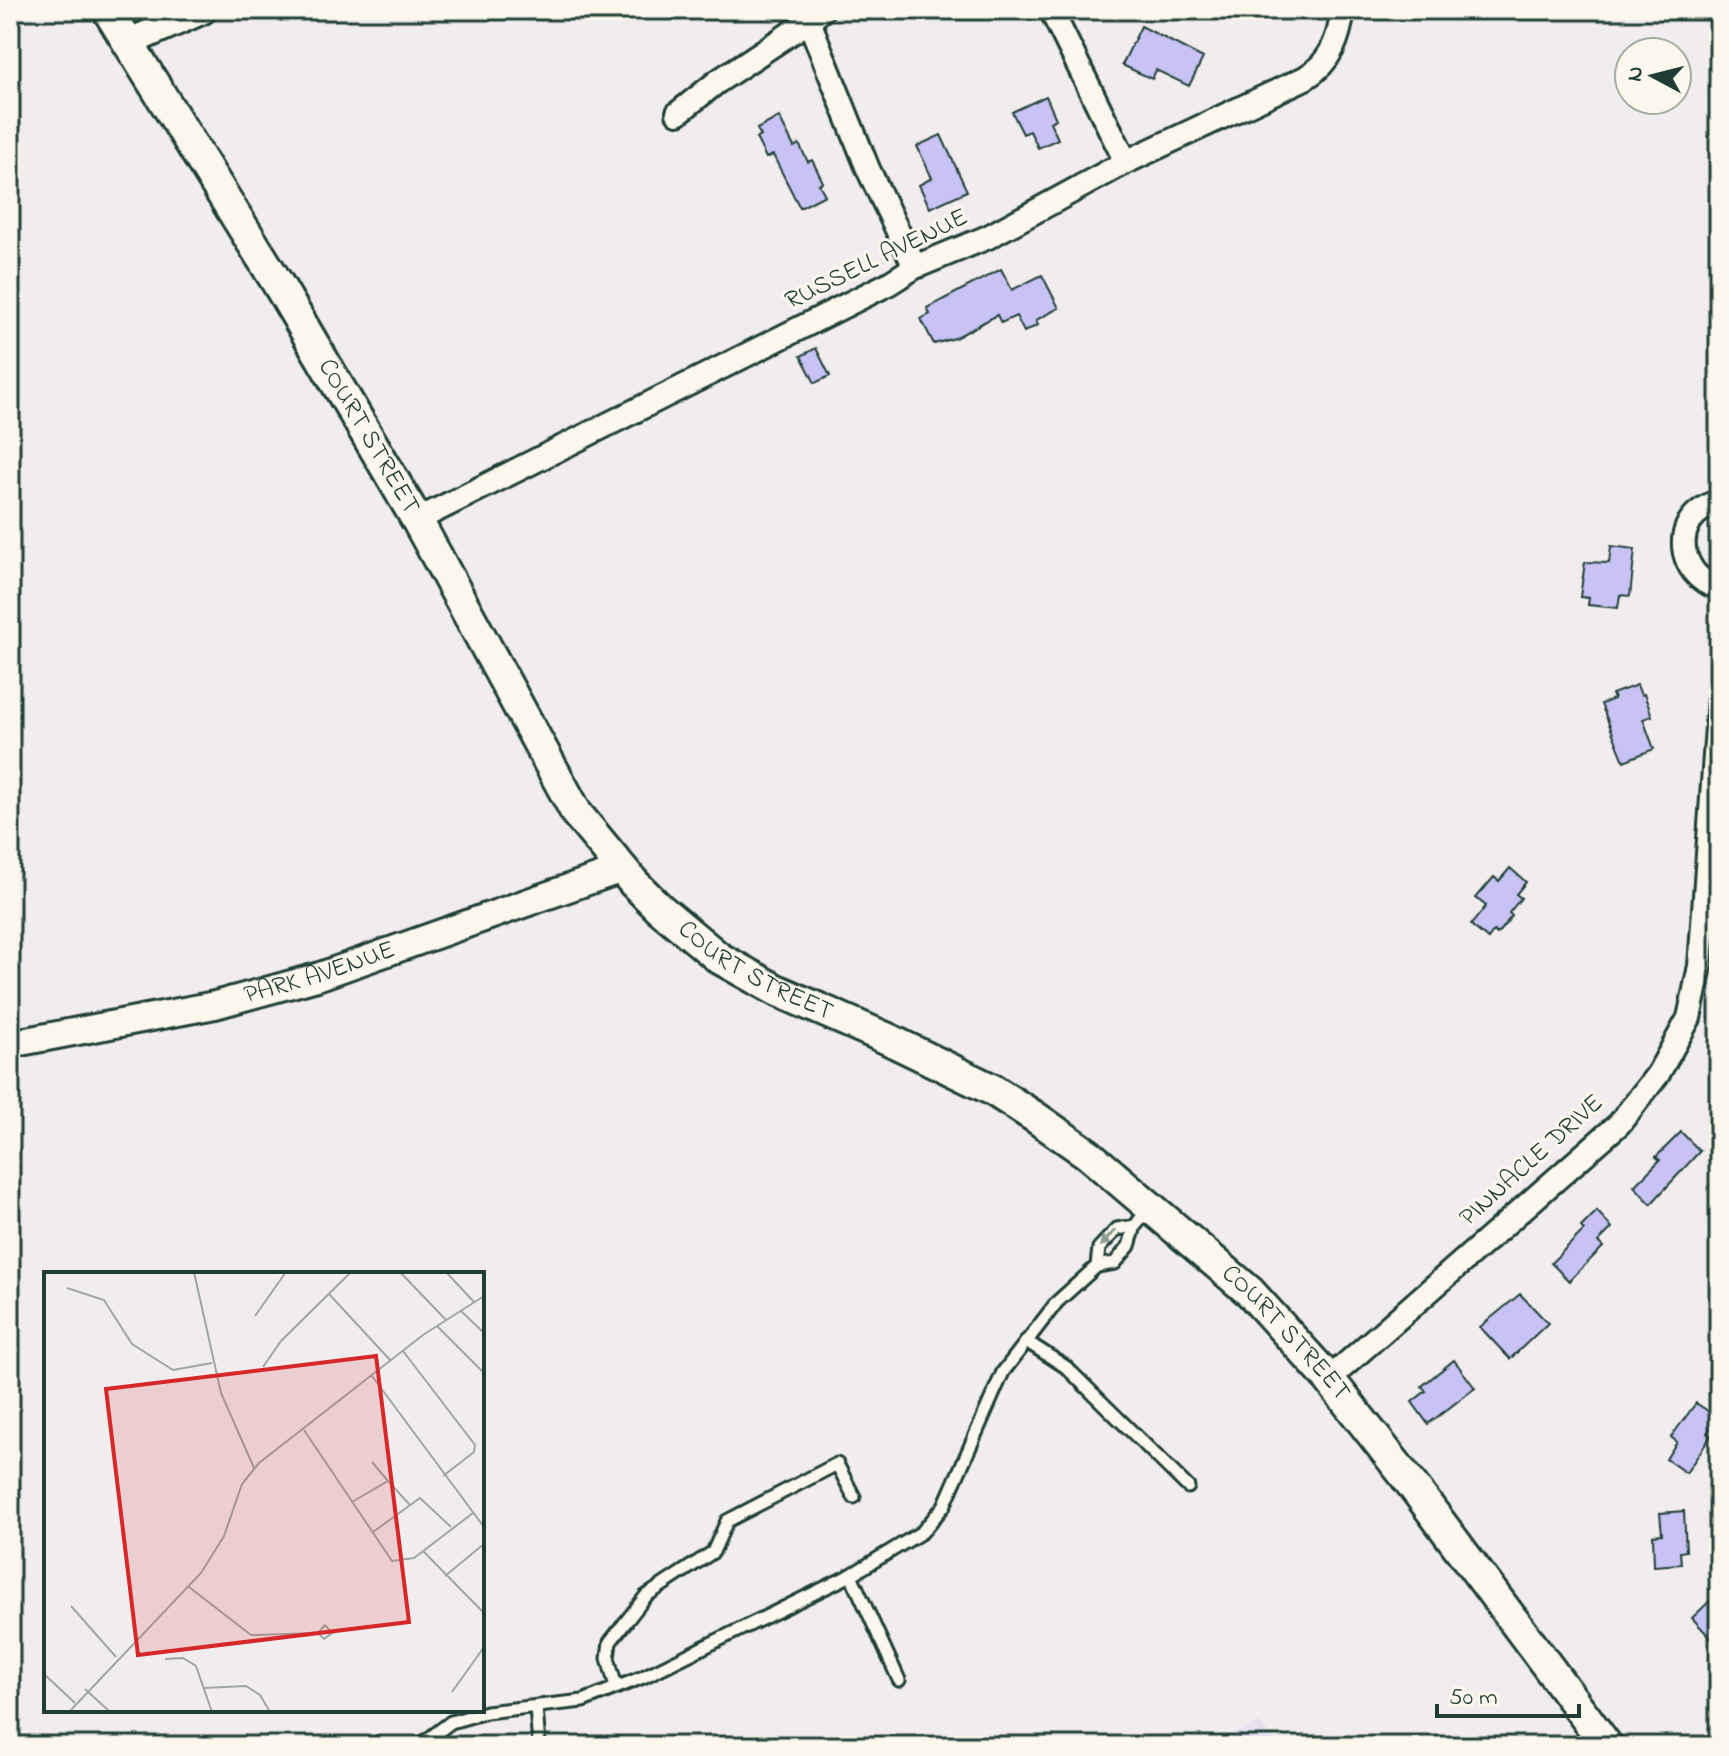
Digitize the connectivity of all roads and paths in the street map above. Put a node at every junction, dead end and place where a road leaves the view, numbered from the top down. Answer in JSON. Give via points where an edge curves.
{"nodes":[{"id":1,"x":108,"y":10,"type":"edge"},
{"id":2,"x":203,"y":10,"type":"edge"},
{"id":3,"x":1051,"y":10,"type":"edge"},
{"id":4,"x":816,"y":16,"type":"edge"},
{"id":5,"x":1341,"y":19,"type":"edge"},
{"id":6,"x":130,"y":42,"type":"junction"},
{"id":7,"x":678,"y":113,"type":"dead end"},
{"id":8,"x":1126,"y":162,"type":"junction"},
{"id":9,"x":915,"y":267,"type":"junction"},
{"id":10,"x":1719,"y":501,"type":"edge"},
{"id":11,"x":417,"y":520,"type":"junction"},
{"id":12,"x":1719,"y":587,"type":"edge"},
{"id":13,"x":1719,"y":699,"type":"edge"},
{"id":14,"x":622,"y":869,"type":"junction"},
{"id":15,"x":10,"y":1044,"type":"edge"},
{"id":16,"x":1143,"y":1216,"type":"junction"},
{"id":17,"x":1097,"y":1266,"type":"junction"},
{"id":18,"x":1026,"y":1341,"type":"junction"},
{"id":19,"x":1329,"y":1379,"type":"junction"},
{"id":20,"x":1188,"y":1487,"type":"dead end"},
{"id":21,"x":854,"y":1497,"type":"dead end"},
{"id":22,"x":851,"y":1575,"type":"junction"},
{"id":23,"x":899,"y":1680,"type":"dead end"},
{"id":24,"x":616,"y":1687,"type":"junction"},
{"id":25,"x":536,"y":1707,"type":"junction"},
{"id":26,"x":419,"y":1746,"type":"edge"},
{"id":27,"x":539,"y":1746,"type":"edge"},
{"id":28,"x":1607,"y":1746,"type":"edge"}],
"edges":[{"from":1,"to":6,"type":"main road","name":"COURT STREET"},
{"from":2,"to":6,"type":"street"},
{"from":3,"to":8,"type":"street"},
{"from":4,"to":7,"type":"street"},
{"from":4,"to":9,"type":"street","via":[[868,169]]},
{"from":5,"to":8,"type":"street","name":"RUSSELL AVENUE","via":[[1334,45],[1317,71]]},
{"from":6,"to":11,"type":"main road","name":"COURT STREET"},
{"from":8,"to":9,"type":"street","name":"RUSSELL AVENUE","via":[[988,237]]},
{"from":9,"to":11,"type":"street","name":"RUSSELL AVENUE"},
{"from":10,"to":12,"type":"street","via":[[1701,509],[1689,523],[1684,541],[1686,560],[1696,575]]},
{"from":11,"to":14,"type":"main road","name":"COURT STREET","via":[[577,814]]},
{"from":13,"to":19,"type":"street","name":"PINNACLE DRIVE","via":[[1700,966],[1689,1018],[1658,1074],[1619,1124]]},
{"from":14,"to":15,"type":"street","name":"PARK AVENUE","via":[[317,977],[215,1005]]},
{"from":14,"to":16,"type":"main road","name":"COURT STREET","via":[[719,958],[776,990],[993,1090],[1088,1154]]},
{"from":16,"to":17,"type":"lane","one_way":true,"via":[[1117,1229],[1099,1248]]},
{"from":16,"to":17,"type":"lane","via":[[1115,1263]]},
{"from":16,"to":19,"type":"main road","name":"COURT STREET","via":[[1250,1292]]},
{"from":17,"to":18,"type":"lane","via":[[1057,1302]]},
{"from":18,"to":20,"type":"lane","via":[[1066,1367]]},
{"from":18,"to":22,"type":"lane","via":[[1003,1372],[944,1506],[922,1532]]},
{"from":19,"to":28,"type":"main road","name":"COURT STREET"},
{"from":21,"to":24,"type":"lane","via":[[837,1464],[727,1521],[713,1552],[646,1596],[610,1642],[608,1658]]},
{"from":22,"to":23,"type":"lane"},
{"from":22,"to":24,"type":"lane"},
{"from":24,"to":25,"type":"lane","via":[[583,1701]]},
{"from":25,"to":26,"type":"lane","via":[[451,1722]]},
{"from":25,"to":27,"type":"lane"}]}
